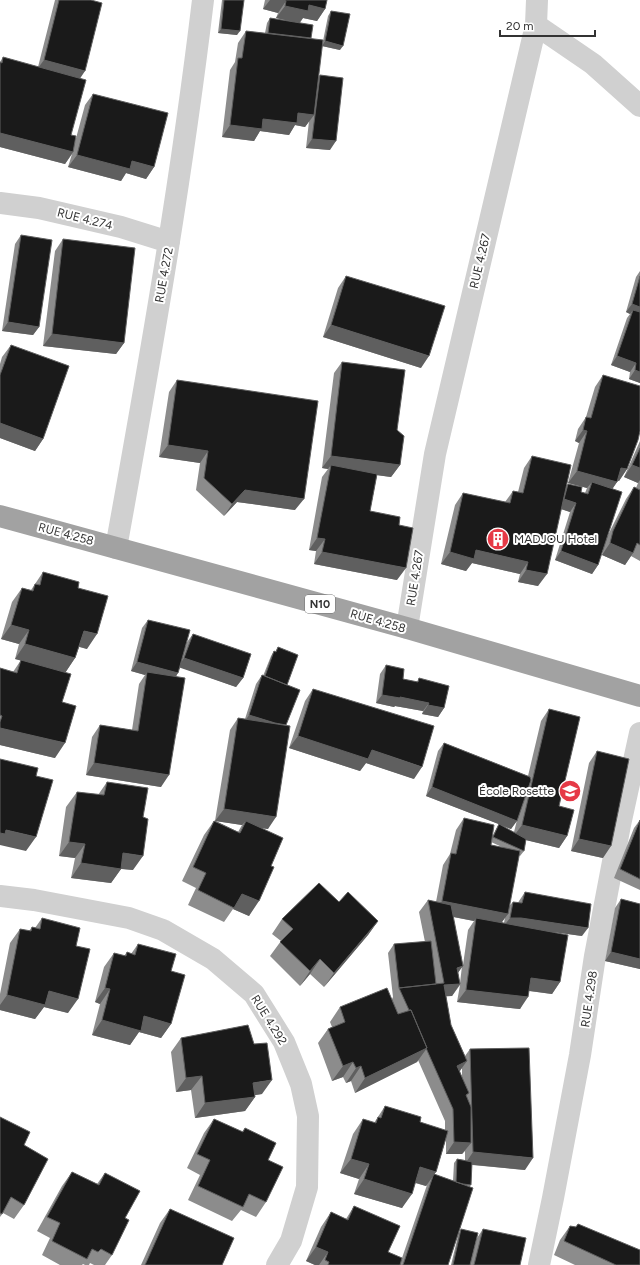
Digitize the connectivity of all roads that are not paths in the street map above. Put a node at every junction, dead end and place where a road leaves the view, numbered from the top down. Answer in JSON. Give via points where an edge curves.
{"nodes":[{"id":1,"x":203,"y":0,"type":"edge"},
{"id":2,"x":537,"y":0,"type":"edge"},
{"id":3,"x":536,"y":25,"type":"junction"},
{"id":4,"x":640,"y":106,"type":"edge"},
{"id":5,"x":0,"y":203,"type":"edge"},
{"id":6,"x":169,"y":242,"type":"junction"},
{"id":7,"x":0,"y":516,"type":"edge"},
{"id":8,"x":116,"y":548,"type":"junction"},
{"id":9,"x":407,"y":628,"type":"junction"},
{"id":10,"x":640,"y":696,"type":"edge"},
{"id":11,"x":640,"y":733,"type":"edge"},
{"id":12,"x":0,"y":896,"type":"edge"},
{"id":13,"x":277,"y":1265,"type":"edge"},
{"id":14,"x":539,"y":1265,"type":"edge"}],
"edges":[{"from":1,"to":6,"type":"street","name":"RUE 4.272"},
{"from":2,"to":3,"type":"street","name":"RUE 4.267"},
{"from":3,"to":4,"type":"street","via":[[593,64]]},
{"from":3,"to":9,"type":"street","name":"RUE 4.267","via":[[435,454]]},
{"from":5,"to":6,"type":"street","name":"RUE 4.274","via":[[39,208],[121,227]]},
{"from":6,"to":8,"type":"street","name":"RUE 4.272"},
{"from":7,"to":8,"type":"highway","name":"RUE 4.258","number":"N10"},
{"from":8,"to":9,"type":"highway","name":"RUE 4.258","number":"N10"},
{"from":9,"to":10,"type":"highway","name":"RUE 4.258","number":"N10"},
{"from":11,"to":14,"type":"street","name":"RUE 4.298","via":[[595,956],[580,1056]]},
{"from":12,"to":13,"type":"street","name":"RUE 4.292","via":[[129,918],[163,930],[213,959],[254,994],[284,1042],[301,1084],[308,1116],[307,1187],[291,1241]]}]}
